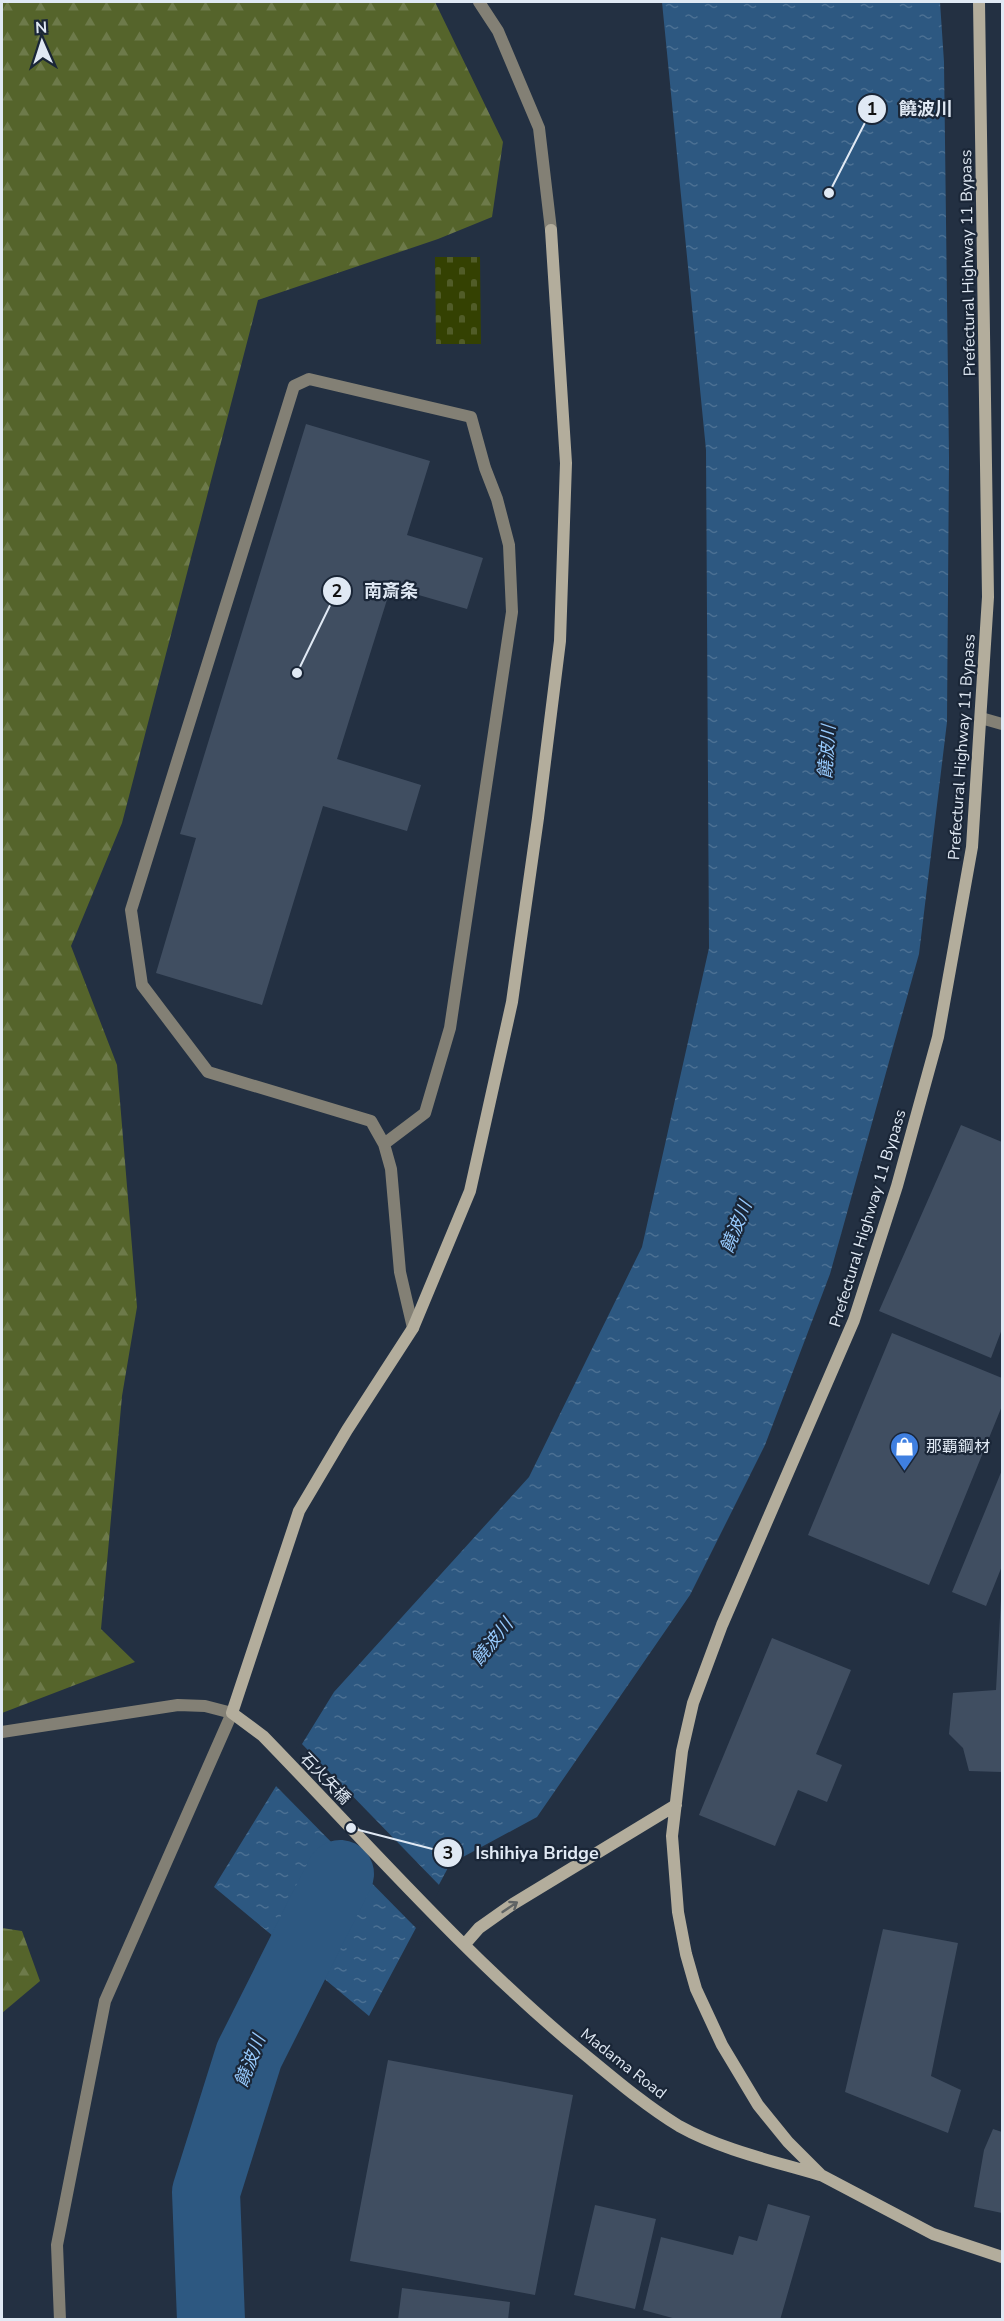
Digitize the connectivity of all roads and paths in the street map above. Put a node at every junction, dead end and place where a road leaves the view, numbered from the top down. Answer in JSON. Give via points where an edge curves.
{"nodes":[{"id":1,"x":478,"y":2,"type":"edge"},
{"id":2,"x":980,"y":2,"type":"edge"},
{"id":3,"x":551,"y":230,"type":"joint"},
{"id":4,"x":981,"y":718,"type":"junction"},
{"id":5,"x":1002,"y":724,"type":"edge"},
{"id":6,"x":384,"y":1144,"type":"junction"},
{"id":7,"x":413,"y":1328,"type":"junction"},
{"id":8,"x":232,"y":1713,"type":"junction"},
{"id":9,"x":2,"y":1732,"type":"edge"},
{"id":10,"x":676,"y":1805,"type":"junction"},
{"id":11,"x":441,"y":1920,"type":"joint"},
{"id":12,"x":465,"y":1944,"type":"junction"},
{"id":13,"x":821,"y":2175,"type":"junction"},
{"id":14,"x":1002,"y":2257,"type":"edge"},
{"id":15,"x":60,"y":2319,"type":"edge"}],
"edges":[{"from":1,"to":3,"type":"street","via":[[498,31],[539,128]]},
{"from":2,"to":4,"type":"main road","name":"Prefectural Highway 11 Bypass","via":[[988,597]]},
{"from":3,"to":7,"type":"main road","via":[[566,463],[560,640],[541,794],[512,1002],[470,1191]]},
{"from":4,"to":5,"type":"street"},
{"from":4,"to":10,"type":"main road","name":"Prefectural Highway 11 Bypass","via":[[972,847],[938,1037],[854,1320],[722,1625],[693,1703]]},
{"from":6,"to":6,"type":"street","via":[[371,1121],[208,1072],[142,985],[131,910],[294,386],[309,379],[471,417],[509,544],[512,612],[450,1028],[425,1113]]},
{"from":6,"to":7,"type":"street","via":[[392,1169],[400,1272]]},
{"from":7,"to":8,"type":"main road","via":[[298,1511]]},
{"from":8,"to":9,"type":"street","via":[[178,1705]]},
{"from":8,"to":11,"type":"main road","name":"石火矢橋","via":[[263,1736]]},
{"from":8,"to":15,"type":"street","via":[[105,2001],[57,2245]]},
{"from":12,"to":10,"type":"main road","one_way":true,"via":[[513,1904]]},
{"from":10,"to":13,"type":"main road","name":"Prefectural Highway 11 Bypass","via":[[672,1836],[674,1877],[686,1954],[696,1989],[722,2045],[758,2105]]},
{"from":11,"to":12,"type":"main road","name":"Madama Road"},
{"from":12,"to":13,"type":"main road","name":"Madama Road","via":[[559,2033],[655,2110],[709,2140]]},
{"from":13,"to":14,"type":"main road","name":"Prefectural Highway 11 Bypass","via":[[933,2234]]}]}
